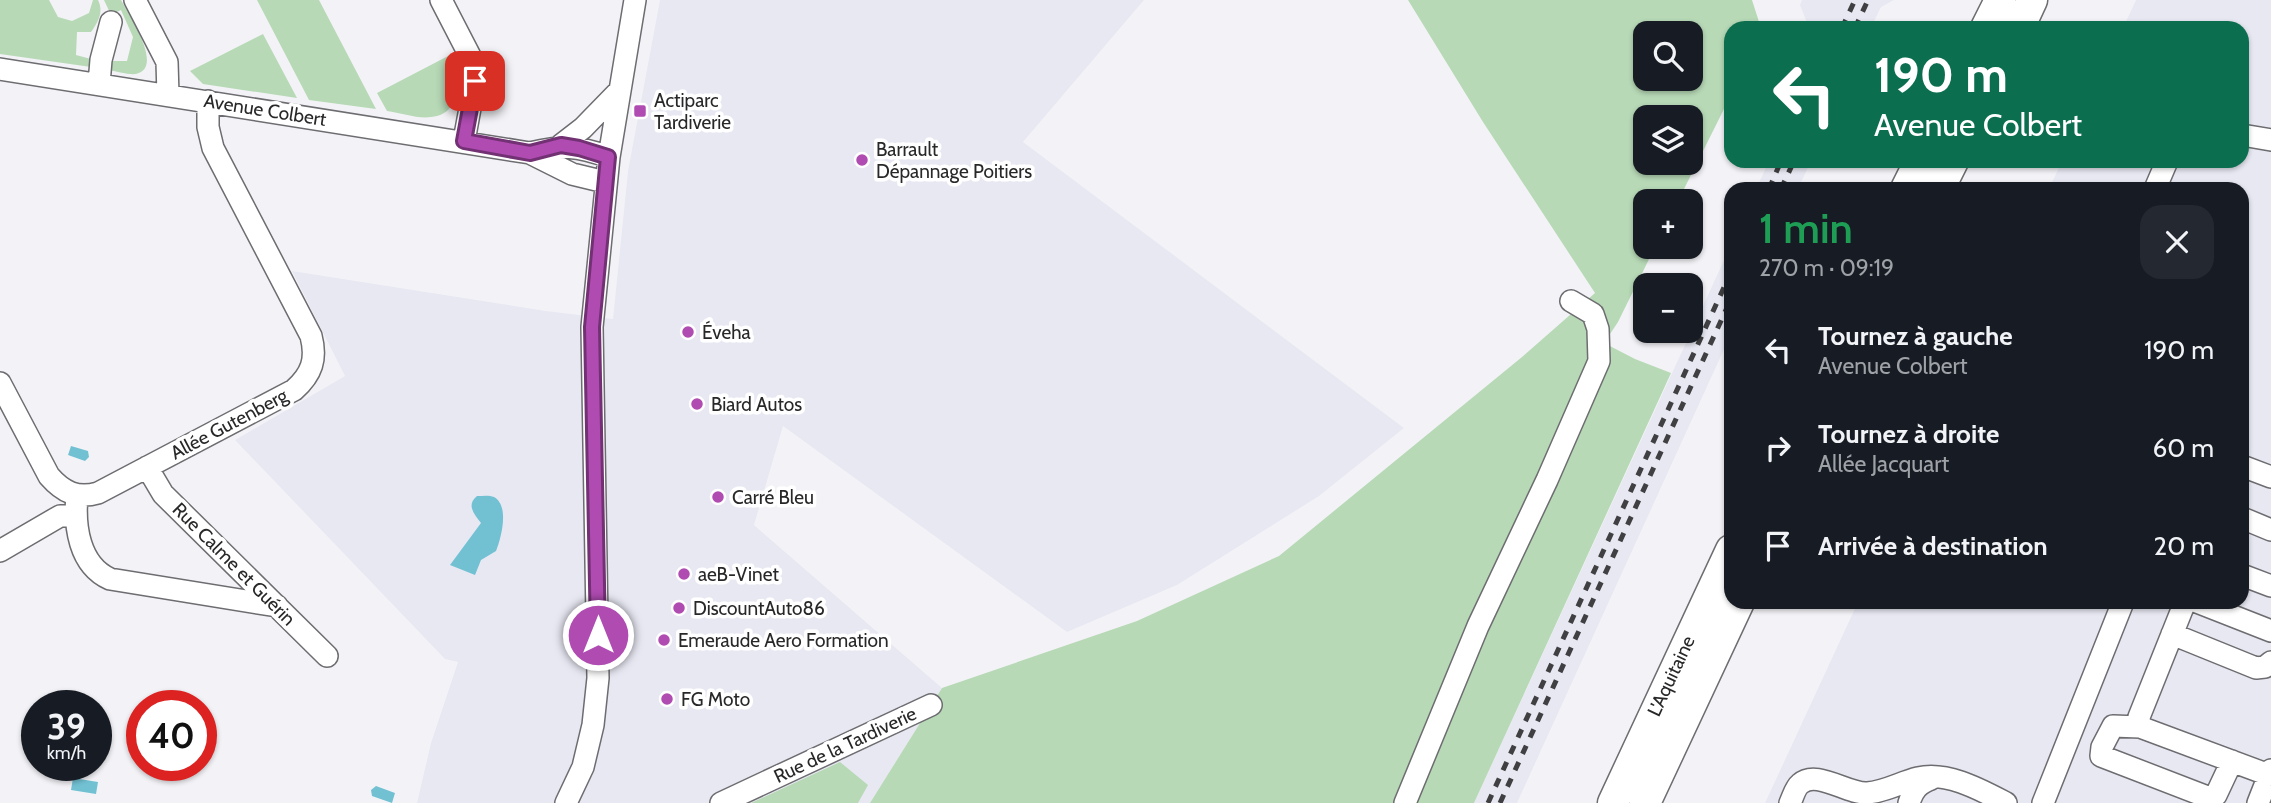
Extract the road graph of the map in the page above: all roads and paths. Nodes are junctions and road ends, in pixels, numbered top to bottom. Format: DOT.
graph roads {
  1 [pos="135,0"];
  2 [pos="441,0"];
  3 [pos="635,0"];
  4 [pos="2000,0"];
  5 [pos="2032,0"];
  6 [pos="1990,21"];
  7 [pos="2022,21"];
  8 [pos="111,22"];
  9 [pos="0,69"];
  10 [pos="99,84"];
  11 [pos="620,90"];
  12 [pos="168,95"];
  13 [pos="208,101"];
  14 [pos="2249,136"];
  15 [pos="2271,140"];
  16 [pos="464,141"];
  17 [pos="561,145"];
  18 [pos="530,153"];
  19 [pos="608,157"];
  20 [pos="605,182"];
  21 [pos="1571,301"];
  22 [pos="0,383"];
  23 [pos="147,467"];
  24 [pos="2249,469"];
  25 [pos="2271,477"];
  26 [pos="76,506"];
  27 [pos="2249,520"];
  28 [pos="2269,524"];
  29 [pos="0,551"];
  30 [pos="1724,565"];
  31 [pos="2249,578"];
  32 [pos="2271,586"];
  33 [pos="277,606"];
  34 [pos="1737,609"];
  35 [pos="2120,609"];
  36 [pos="2182,609"];
  37 [pos="2215,609"];
  38 [pos="2271,631"];
  39 [pos="2172,634"];
  40 [pos="327,656"];
  41 [pos="2271,662"];
  42 [pos="931,705"];
  43 [pos="2140,727"];
  44 [pos="2232,761"];
  45 [pos="2270,773"];
  46 [pos="1936,777"];
  47 [pos="1886,797"];
  48 [pos="566,803"];
  49 [pos="721,803"];
  50 [pos="1405,803"];
  51 [pos="1613,803"];
  52 [pos="1645,803"];
  53 [pos="1790,803"];
  54 [pos="1909,803"];
  55 [pos="2006,803"];
  56 [pos="2043,803"];
  57 [pos="2258,803"];
  1 -- 12 [label="street"];
  2 -- 16 [label="street"];
  3 -- 11 [label="street"];
  4 -- 6 [label="highway"];
  5 -- 7 [label="highway"];
  8 -- 10 [label="street"];
  9 -- 10 [label="street, Avenue Colbert"];
  10 -- 12 [label="street, Avenue Colbert"];
  11 -- 17 [label="street, Avenue Colbert"];
  11 -- 19 [label="street"];
  12 -- 13 [label="street, Avenue Colbert"];
  13 -- 16 [label="street, Avenue Colbert"];
  13 -- 23 [label="street, Allée Gutenberg"];
  14 -- 15 [label="street"];
  16 -- 18 [label="street, Avenue Colbert"];
  17 -- 18 [label="street, Avenue Colbert"];
  17 -- 19 [label="street, Avenue Colbert"];
  18 -- 20 [label="street, Avenue Colbert"];
  19 -- 20 [label="street"];
  20 -- 48 [label="street"];
  21 -- 50 [label="street"];
  22 -- 26 [label="street"];
  23 -- 26 [label="street, Allée Gutenberg"];
  23 -- 33 [label="street, Rue Calme et Guérin"];
  24 -- 25 [label="street"];
  26 -- 29 [label="street, Allée Gutenberg"];
  26 -- 33 [label="street"];
  27 -- 28 [label="street"];
  30 -- 51 [label="highway, L'Aquitaine"];
  31 -- 32 [label="street"];
  33 -- 40 [label="street, Rue Calme et Guérin"];
  34 -- 52 [label="highway, L'Aquitaine"];
  35 -- 56 [label="street"];
  36 -- 39 [label="street"];
  37 -- 38 [label="street"];
  39 -- 41 [label="street"];
  39 -- 43 [label="street"];
  42 -- 49 [label="street, Rue de la Tardiverie"];
  43 -- 44 [label="street"];
  43 -- 44 [label="street"];
  44 -- 45 [label="street"];
  45 -- 57 [label="street"];
  46 -- 47 [label="street"];
  46 -- 54 [label="street"];
  46 -- 55 [label="street"];
  47 -- 53 [label="street"];
}
